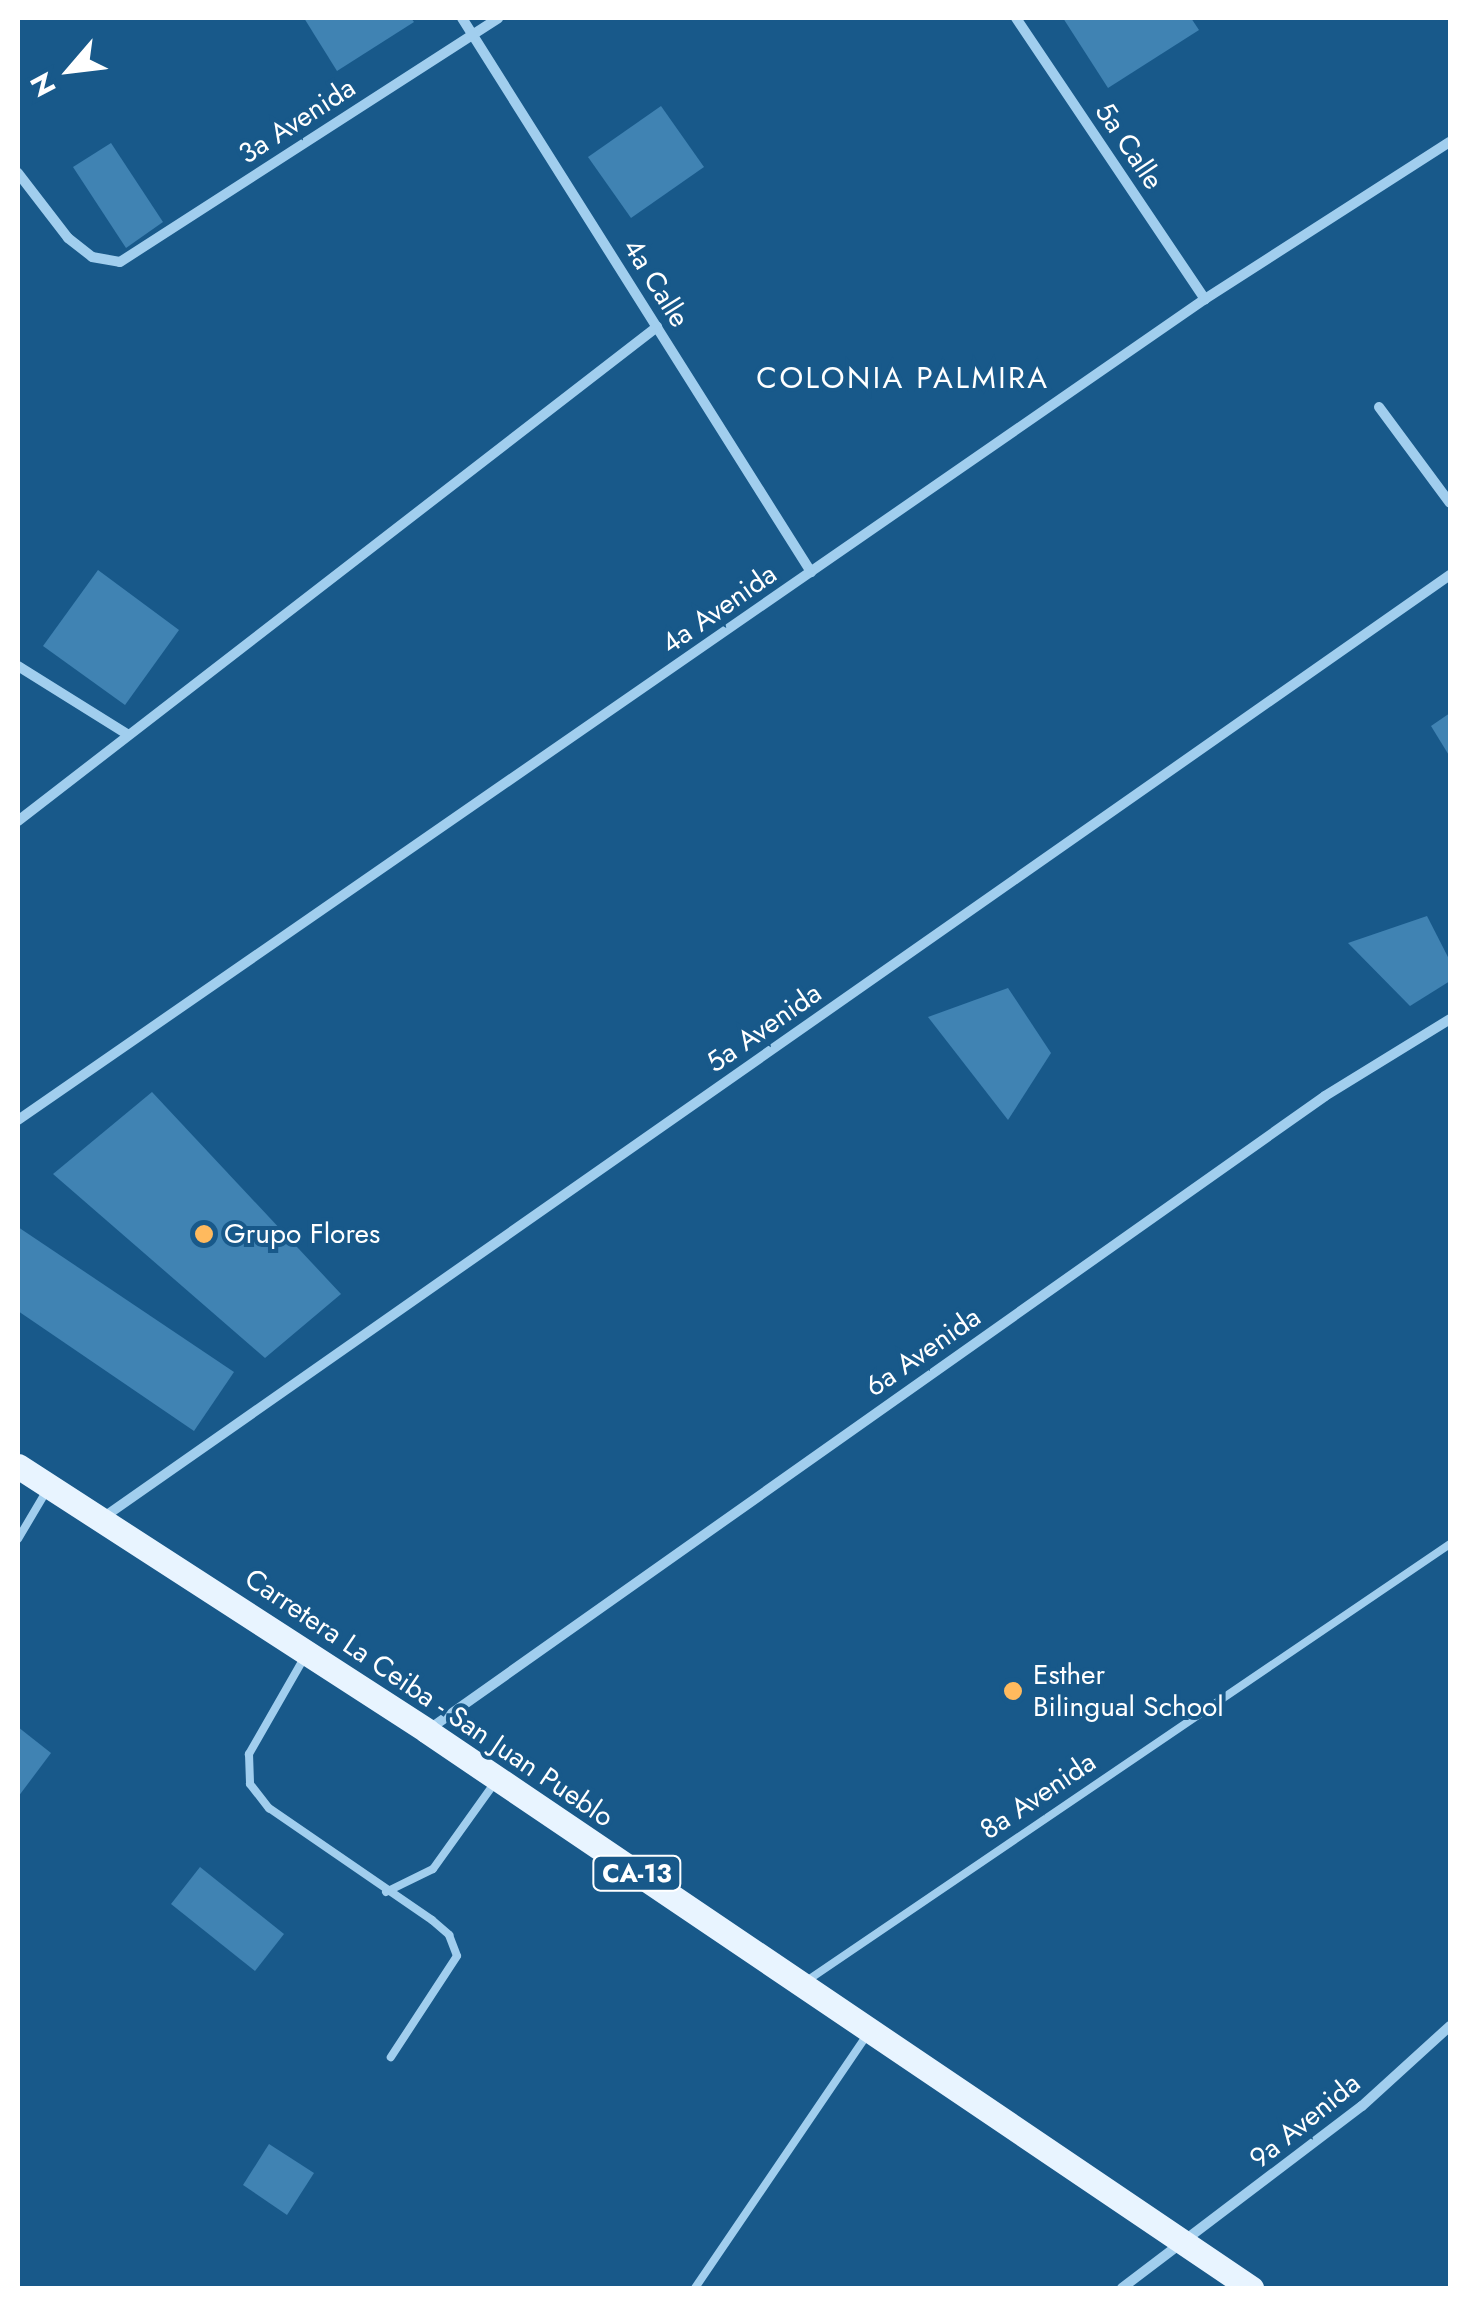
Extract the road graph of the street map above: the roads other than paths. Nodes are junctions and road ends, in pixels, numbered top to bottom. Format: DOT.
graph roads {
  1 [pos="462,18"];
  2 [pos="498,18"];
  3 [pos="1016,18"];
  4 [pos="472,34"];
  5 [pos="1450,142"];
  6 [pos="18,173"];
  7 [pos="1206,299"];
  8 [pos="657,327"];
  9 [pos="1379,406"];
  10 [pos="1450,504"];
  11 [pos="811,572"];
  12 [pos="1450,575"];
  13 [pos="18,666"];
  14 [pos="126,734"];
  15 [pos="18,821"];
  16 [pos="1450,1018"];
  17 [pos="18,1120"];
  18 [pos="18,1466"];
  19 [pos="50,1486"];
  20 [pos="103,1518"];
  21 [pos="18,1539"];
  22 [pos="1450,1544"];
  23 [pos="308,1652"];
  24 [pos="427,1730"];
  25 [pos="498,1779"];
  26 [pos="386,1892"];
  27 [pos="800,1985"];
  28 [pos="1450,2026"];
  29 [pos="869,2032"];
  30 [pos="392,2057"];
  31 [pos="1183,2246"];
  32 [pos="695,2288"];
  33 [pos="1122,2288"];
  34 [pos="1250,2288"];
  1 -- 4 [label="street, 4a Calle"];
  2 -- 4 [label="street, 3a Avenida"];
  3 -- 7 [label="street, 5a Calle"];
  4 -- 6 [label="street, 3a Avenida"];
  4 -- 8 [label="street, 4a Calle"];
  5 -- 7 [label="street, 4a Avenida"];
  7 -- 11 [label="street, 4a Avenida"];
  8 -- 11 [label="street, 4a Calle"];
  8 -- 14 [label="street"];
  9 -- 10 [label="street"];
  11 -- 17 [label="street, 4a Avenida"];
  12 -- 20 [label="street, 5a Avenida"];
  13 -- 14 [label="street"];
  14 -- 15 [label="street"];
  16 -- 24 [label="street, 6a Avenida"];
  18 -- 19 [label="main road, Carretera La Ceiba - San Juan Pueblo / CA-13"];
  19 -- 20 [label="main road, Carretera La Ceiba - San Juan Pueblo / CA-13"];
  19 -- 21 [label="lane"];
  20 -- 23 [label="main road, Carretera La Ceiba - San Juan Pueblo / CA-13"];
  22 -- 27 [label="lane, 8a Avenida"];
  23 -- 24 [label="main road, Carretera La Ceiba - San Juan Pueblo / CA-13"];
  23 -- 26 [label="lane"];
  24 -- 25 [label="main road, Carretera La Ceiba - San Juan Pueblo / CA-13"];
  25 -- 26 [label="lane"];
  25 -- 27 [label="main road, Carretera La Ceiba - San Juan Pueblo / CA-13"];
  26 -- 30 [label="lane"];
  27 -- 29 [label="main road, Carretera La Ceiba - San Juan Pueblo / CA-13"];
  28 -- 31 [label="street, 9a Avenida"];
  29 -- 31 [label="main road, Carretera La Ceiba - San Juan Pueblo / CA-13"];
  29 -- 32 [label="lane"];
  31 -- 33 [label="street, 9a Avenida"];
  31 -- 34 [label="main road, Carretera La Ceiba - San Juan Pueblo / CA-13"];
}
